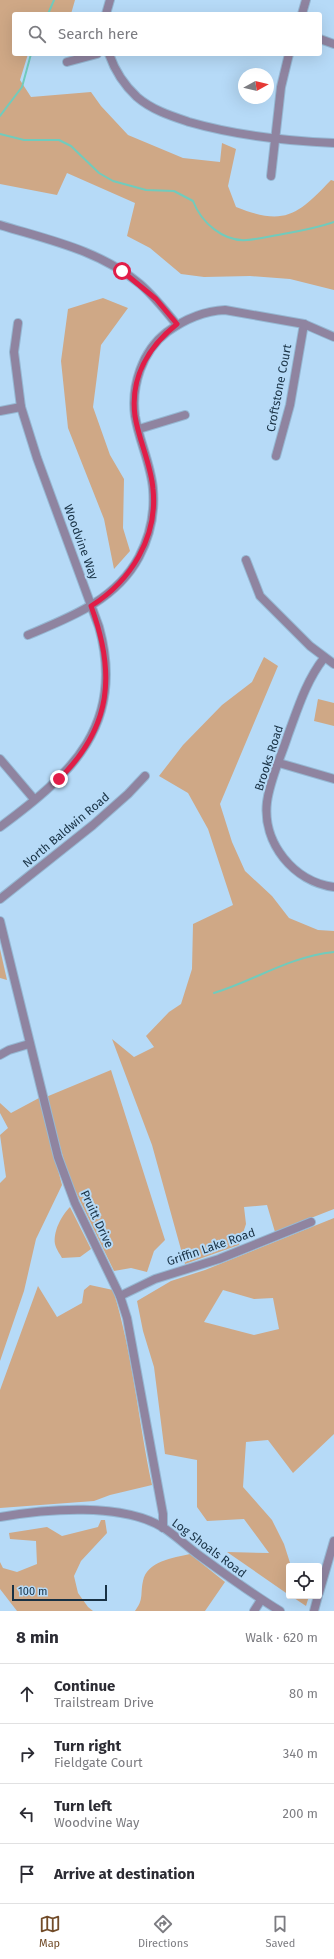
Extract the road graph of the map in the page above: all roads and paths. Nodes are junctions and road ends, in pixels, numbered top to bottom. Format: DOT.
graph roads {
  1 [pos="110,0"];
  2 [pos="306,0"];
  3 [pos="107,12"];
  4 [pos="303,12"];
  5 [pos="322,41"];
  6 [pos="334,44"];
  7 [pos="90,56"];
  8 [pos="111,56"];
  9 [pos="289,56"];
  10 [pos="67,62"];
  11 [pos="275,140"];
  12 [pos="334,143"];
  13 [pos="271,176"];
  14 [pos="0,225"];
  15 [pos="18,323"];
  16 [pos="177,324"];
  17 [pos="304,324"];
  18 [pos="334,337"];
  19 [pos="21,407"];
  20 [pos="0,411"];
  21 [pos="185,415"];
  22 [pos="138,429"];
  23 [pos="276,456"];
  24 [pos="246,560"];
  25 [pos="91,606"];
  26 [pos="28,635"];
  27 [pos="324,658"];
  28 [pos="334,664"];
  29 [pos="0,759"];
  30 [pos="279,763"];
  31 [pos="145,776"];
  32 [pos="334,779"];
  33 [pos="34,799"];
  34 [pos="0,827"];
  35 [pos="334,887"];
  36 [pos="0,898"];
  37 [pos="0,921"];
  38 [pos="29,1044"];
  39 [pos="0,1055"];
  40 [pos="311,1222"];
  41 [pos="120,1296"];
  42 [pos="0,1517"];
  43 [pos="163,1528"];
  44 [pos="334,1541"];
  45 [pos="322,1583"];
  46 [pos="317,1599"];
  47 [pos="261,1600"];
  48 [pos="254,1611"];
  49 [pos="280,1611"];
  50 [pos="314,1611"];
  1 -- 3 [label="street"];
  2 -- 4 [label="street"];
  5 -- 6 [label="street"];
  7 -- 10 [label="street"];
  8 -- 11 [label="street"];
  9 -- 11 [label="street"];
  11 -- 12 [label="street"];
  11 -- 13 [label="street"];
  14 -- 16 [label="street"];
  15 -- 19 [label="street, Woodvine Way"];
  16 -- 17 [label="street"];
  16 -- 22 [label="street"];
  17 -- 18 [label="street"];
  17 -- 23 [label="street, Croftstone Court"];
  19 -- 20 [label="street"];
  19 -- 25 [label="street, Woodvine Way"];
  21 -- 22 [label="street"];
  22 -- 25 [label="street"];
  24 -- 27 [label="street"];
  25 -- 26 [label="street"];
  25 -- 33 [label="street, Woodvine Way"];
  27 -- 28 [label="street"];
  27 -- 30 [label="street, Brooks Road"];
  29 -- 33 [label="street"];
  30 -- 32 [label="street"];
  30 -- 35 [label="street, Brooks Road"];
  31 -- 36 [label="street, North Baldwin Road"];
  33 -- 34 [label="street, Woodvine Way"];
  37 -- 38 [label="street, Pruitt Drive"];
  38 -- 39 [label="street"];
  38 -- 41 [label="street, Pruitt Drive"];
  40 -- 41 [label="street, Griffin Lake Road"];
  41 -- 43 [label="street, Pruitt Drive"];
  42 -- 43 [label="street, Log Shoals Road"];
  43 -- 47 [label="street, Log Shoals Road"];
  44 -- 45 [label="street"];
  46 -- 50 [label="street"];
  47 -- 48 [label="street"];
  47 -- 49 [label="street, Log Shoals Road"];
}
